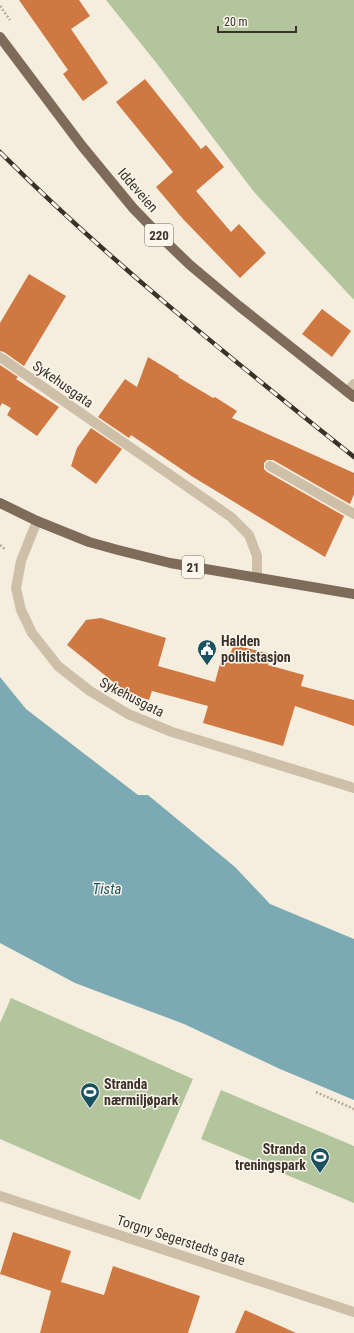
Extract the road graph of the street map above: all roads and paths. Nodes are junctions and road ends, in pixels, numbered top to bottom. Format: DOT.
graph roads {
  1 [pos="0,6"];
  2 [pos="13,25"];
  3 [pos="0,37"];
  4 [pos="0,357"];
  5 [pos="354,384"];
  6 [pos="350,395"];
  7 [pos="270,466"];
  8 [pos="0,503"];
  9 [pos="354,514"];
  10 [pos="37,521"];
  11 [pos="257,577"];
  12 [pos="354,594"];
  13 [pos="354,788"];
  14 [pos="316,1092"];
  15 [pos="354,1109"];
  16 [pos="0,1196"];
  17 [pos="354,1312"];
  1 -- 2 [label="path"];
  3 -- 6 [label="main road, Iddeveien / 220"];
  4 -- 11 [label="street, Sykehusgata"];
  5 -- 6 [label="street"];
  7 -- 9 [label="street"];
  8 -- 10 [label="main road, 21"];
  10 -- 11 [label="main road, 21"];
  10 -- 13 [label="street, Sykehusgata"];
  11 -- 12 [label="main road, 21"];
  14 -- 15 [label="path"];
  16 -- 17 [label="street, Torgny Segerstedts gate"];
}
